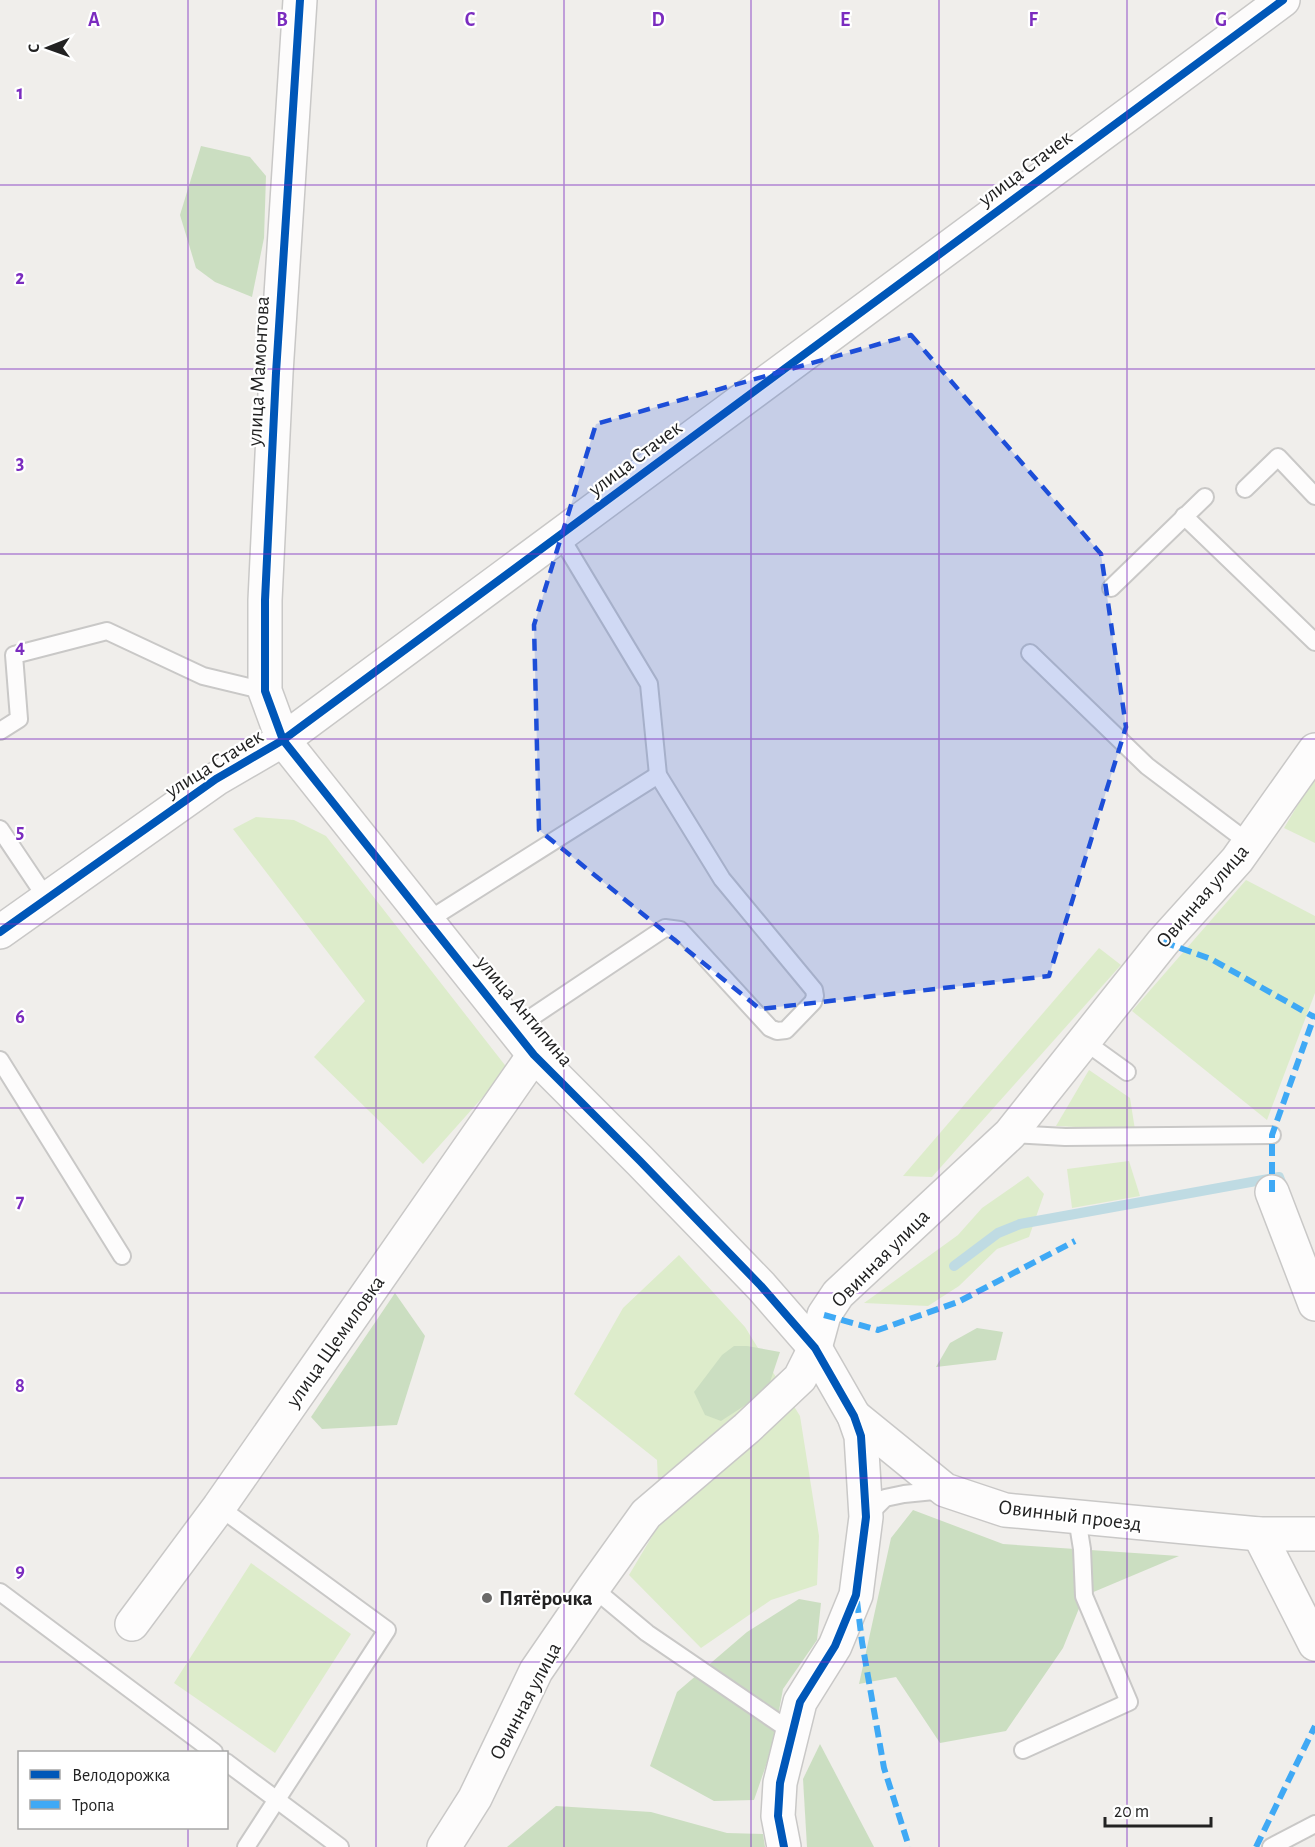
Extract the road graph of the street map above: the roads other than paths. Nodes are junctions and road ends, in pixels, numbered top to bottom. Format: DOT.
graph roads {
  1 [pos="300,0"];
  2 [pos="1283,0"];
  3 [pos="1245,489"];
  4 [pos="1205,496"];
  5 [pos="1315,496"];
  6 [pos="1184,516"];
  7 [pos="560,536"];
  8 [pos="1111,588"];
  9 [pos="1315,642"];
  10 [pos="1030,653"];
  11 [pos="265,691"];
  12 [pos="0,731"];
  13 [pos="283,741"];
  14 [pos="1315,750"];
  15 [pos="658,775"];
  16 [pos="0,829"];
  17 [pos="1249,843"];
  18 [pos="47,899"];
  19 [pos="427,921"];
  20 [pos="0,932"];
  21 [pos="514,1029"];
  22 [pos="1084,1041"];
  23 [pos="534,1055"];
  24 [pos="0,1060"];
  25 [pos="1127,1072"];
  26 [pos="1010,1134"];
  27 [pos="1272,1135"];
  28 [pos="1272,1192"];
  29 [pos="122,1256"];
  30 [pos="1315,1304"];
  31 [pos="815,1348"];
  32 [pos="854,1416"];
  33 [pos="945,1490"];
  34 [pos="219,1508"];
  35 [pos="866,1517"];
  36 [pos="1077,1518"];
  37 [pos="1259,1534"];
  38 [pos="1315,1534"];
  39 [pos="593,1588"];
  40 [pos="0,1592"];
  41 [pos="132,1624"];
  42 [pos="1315,1644"];
  43 [pos="792,1732"];
  44 [pos="1023,1750"];
  45 [pos="213,1751"];
  46 [pos="228,1763"];
  47 [pos="278,1800"];
  48 [pos="1315,1824"];
  49 [pos="246,1847"];
  50 [pos="340,1847"];
  51 [pos="444,1847"];
  52 [pos="783,1847"];
  53 [pos="1271,1847"];
  1 -- 11 [label="street, улица Мамонтова"];
  2 -- 7 [label="street, улица Стачек"];
  3 -- 5 [label="lane"];
  4 -- 6 [label="lane"];
  6 -- 8 [label="lane"];
  6 -- 9 [label="lane"];
  7 -- 13 [label="street, улица Стачек"];
  7 -- 15 [label="lane"];
  10 -- 17 [label="lane"];
  11 -- 12 [label="lane"];
  11 -- 13 [label="street, улица Мамонтова"];
  13 -- 18 [label="street, улица Стачек"];
  13 -- 19 [label="street, улица Антипина"];
  14 -- 17 [label="street, Овинная улица"];
  15 -- 19 [label="lane"];
  15 -- 21 [label="lane"];
  16 -- 18 [label="lane"];
  17 -- 22 [label="street, Овинная улица"];
  18 -- 20 [label="street, улица Стачек"];
  19 -- 21 [label="street, улица Антипина"];
  21 -- 23 [label="street, улица Антипина"];
  22 -- 25 [label="lane"];
  22 -- 26 [label="street, Овинная улица"];
  23 -- 31 [label="street, улица Антипина"];
  23 -- 34 [label="street, улица Щемиловка"];
  24 -- 29 [label="lane"];
  26 -- 27 [label="lane"];
  26 -- 31 [label="street, Овинная улица"];
  28 -- 30 [label="street"];
  31 -- 32 [label="street, улица Антипина"];
  31 -- 39 [label="street, Овинная улица"];
  32 -- 33 [label="street, Овинный проезд"];
  32 -- 35 [label="street"];
  33 -- 35 [label="lane"];
  33 -- 36 [label="street, Овинный проезд"];
  34 -- 41 [label="street, улица Щемиловка"];
  34 -- 47 [label="lane"];
  35 -- 43 [label="street"];
  36 -- 37 [label="street, Овинный проезд"];
  36 -- 44 [label="lane"];
  37 -- 38 [label="street, Овинный проезд"];
  37 -- 42 [label="street"];
  39 -- 43 [label="lane"];
  39 -- 51 [label="street, Овинная улица"];
  40 -- 45 [label="lane"];
  43 -- 52 [label="street"];
  46 -- 47 [label="lane"];
  47 -- 49 [label="lane"];
  47 -- 50 [label="lane"];
  48 -- 53 [label="lane"];
}
